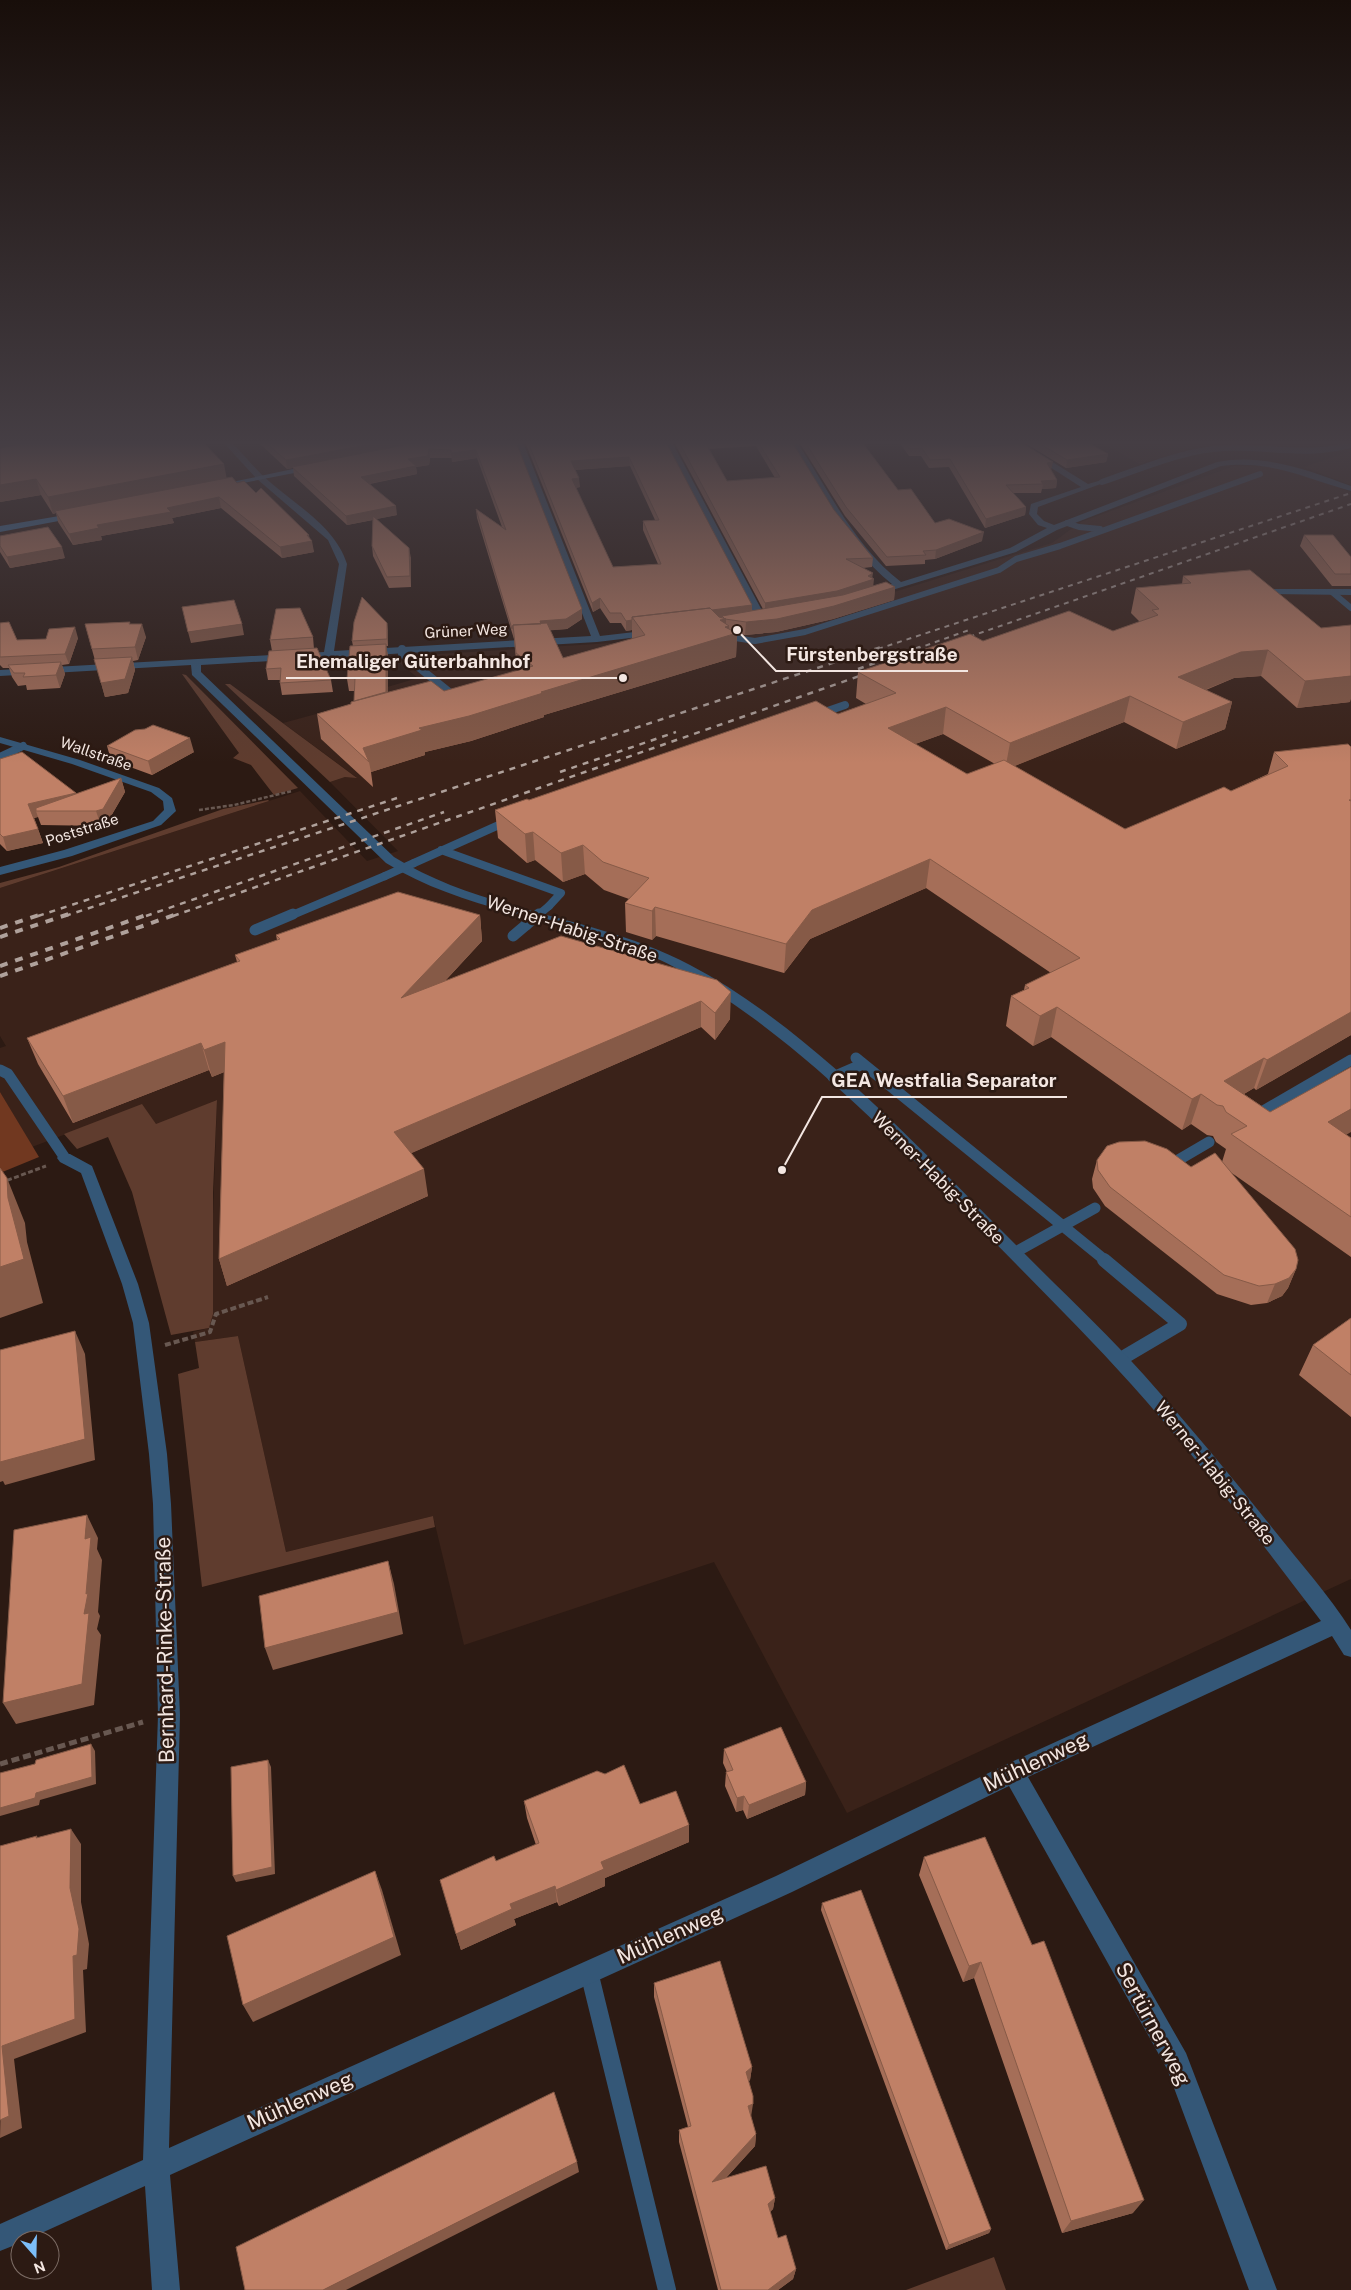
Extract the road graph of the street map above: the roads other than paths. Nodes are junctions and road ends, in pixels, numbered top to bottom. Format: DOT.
graph roads {
  1 [pos="338,549"];
  2 [pos="561,549"];
  3 [pos="724,549"];
  4 [pos="864,549"];
  5 [pos="1015,549"];
  6 [pos="1050,549"];
  7 [pos="898,584"];
  8 [pos="1263,592"];
  9 [pos="1332,592"];
  10 [pos="1351,592"];
  11 [pos="864,595"];
  12 [pos="1351,608"];
  13 [pos="761,618"];
  14 [pos="661,632"];
  15 [pos="718,632"];
  16 [pos="597,639"];
  17 [pos="402,649"];
  18 [pos="329,653"];
  19 [pos="196,661"];
  20 [pos="0,672"];
  21 [pos="450,693"];
  22 [pos="442,696"];
  23 [pos="463,703"];
  24 [pos="845,705"];
  25 [pos="808,717"];
  26 [pos="0,740"];
  27 [pos="23,746"];
  28 [pos="0,757"];
  29 [pos="170,812"];
  30 [pos="519,817"];
  31 [pos="441,850"];
  32 [pos="0,871"];
  33 [pos="254,930"];
  34 [pos="513,936"];
  35 [pos="1351,1060"];
  36 [pos="0,1070"];
  37 [pos="833,1077"];
  38 [pos="1242,1123"];
  39 [pos="1209,1142"];
  40 [pos="65,1158"];
  41 [pos="1168,1166"];
  42 [pos="1095,1208"];
  43 [pos="1064,1226"];
  44 [pos="1014,1253"];
  45 [pos="1119,1360"];
  46 [pos="1336,1624"];
  47 [pos="1351,1648"];
  48 [pos="1013,1772"];
  49 [pos="589,1972"];
  50 [pos="156,2166"];
  51 [pos="0,2238"];
  52 [pos="166,2290"];
  53 [pos="667,2290"];
  54 [pos="1263,2290"];
  1 -- 18 [label="street"];
  2 -- 16 [label="street"];
  3 -- 13 [label="street"];
  4 -- 7 [label="street"];
  5 -- 7 [label="street"];
  6 -- 15 [label="lane"];
  7 -- 11 [label="street"];
  8 -- 9 [label="street"];
  9 -- 10 [label="street"];
  9 -- 12 [label="lane"];
  14 -- 16 [label="street, Grüner Weg"];
  16 -- 17 [label="street, Grüner Weg"];
  17 -- 18 [label="street, Grüner Weg"];
  17 -- 21 [label="lane"];
  18 -- 19 [label="street, Grüner Weg"];
  19 -- 20 [label="street, Grüner Weg"];
  19 -- 37 [label="street, Werner-Habig-Straße"];
  21 -- 22 [label="lane"];
  21 -- 23 [label="lane"];
  24 -- 25 [label="lane"];
  26 -- 27 [label="street, Wallstraße"];
  27 -- 28 [label="lane"];
  27 -- 29 [label="street, Wallstraße"];
  29 -- 32 [label="street, Poststraße"];
  30 -- 31 [label="lane"];
  31 -- 33 [label="lane, bridge"];
  31 -- 34 [label="lane, bridge"];
  35 -- 38 [label="lane"];
  36 -- 40 [label="lane"];
  37 -- 43 [label="lane"];
  37 -- 44 [label="street, Werner-Habig-Straße"];
  39 -- 41 [label="lane"];
  40 -- 50 [label="street, Bernhard-Rinke-Straße"];
  42 -- 43 [label="lane"];
  43 -- 44 [label="lane"];
  43 -- 45 [label="lane"];
  44 -- 45 [label="street, Werner-Habig-Straße"];
  45 -- 46 [label="street, Werner-Habig-Straße"];
  46 -- 47 [label="street, Werner-Habig-Straße"];
  46 -- 48 [label="street, Mühlenweg"];
  48 -- 49 [label="street, Mühlenweg"];
  48 -- 54 [label="street, Sertürnerweg"];
  49 -- 50 [label="street, Mühlenweg"];
  49 -- 53 [label="lane"];
  50 -- 51 [label="street, Mühlenweg"];
  50 -- 52 [label="street, Bernhard-Rinke-Straße"];
}
